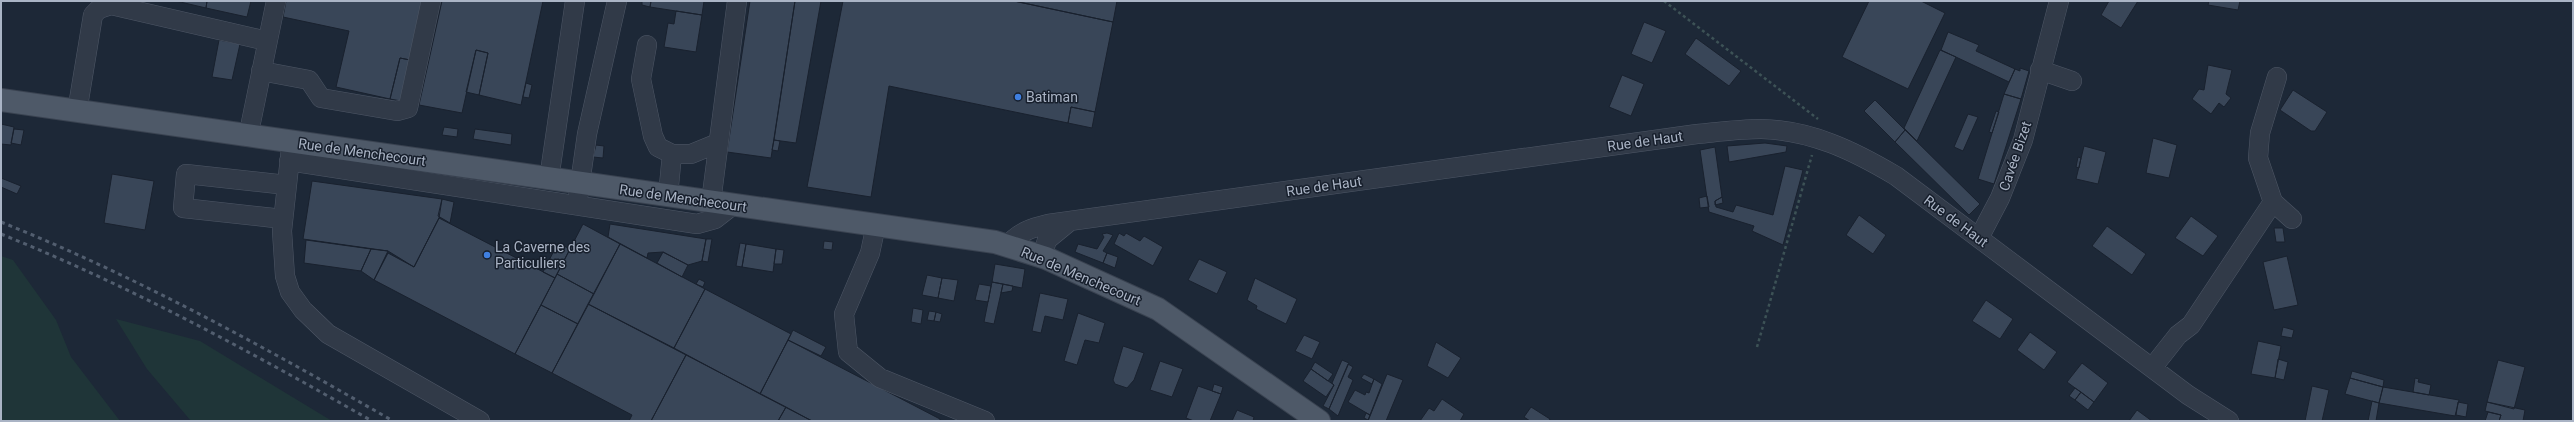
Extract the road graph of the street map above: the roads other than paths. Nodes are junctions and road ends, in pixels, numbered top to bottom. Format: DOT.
graph roads {
  1 [pos="276,1"];
  2 [pos="431,1"];
  3 [pos="575,1"];
  4 [pos="617,1"];
  5 [pos="737,1"];
  6 [pos="2059,1"];
  7 [pos="267,41"];
  8 [pos="647,46"];
  9 [pos="2040,70"];
  10 [pos="261,71"];
  11 [pos="2277,77"];
  12 [pos="2072,81"];
  13 [pos="1,100"];
  14 [pos="77,112"];
  15 [pos="248,137"];
  16 [pos="718,143"];
  17 [pos="290,152"];
  18 [pos="672,154"];
  19 [pos="549,179"];
  20 [pos="581,183"];
  21 [pos="287,186"];
  22 [pos="668,196"];
  23 [pos="711,202"];
  24 [pos="2273,202"];
  25 [pos="733,205"];
  26 [pos="576,206"];
  27 [pos="283,219"];
  28 [pos="2292,219"];
  29 [pos="1070,222"];
  30 [pos="876,225"];
  31 [pos="1979,238"];
  32 [pos="1007,246"];
  33 [pos="1042,256"];
  34 [pos="2152,368"];
  35 [pos="480,421"];
  36 [pos="986,421"];
  37 [pos="1319,421"];
  38 [pos="2229,421"];
  1 -- 7 [label="street"];
  2 -- 10 [label="street"];
  3 -- 19 [label="street"];
  4 -- 20 [label="street"];
  5 -- 16 [label="street"];
  6 -- 9 [label="street, Cavée Bizet"];
  7 -- 10 [label="street"];
  7 -- 14 [label="street"];
  8 -- 18 [label="street"];
  9 -- 12 [label="street"];
  9 -- 31 [label="street, Cavée Bizet"];
  10 -- 15 [label="street"];
  11 -- 24 [label="street"];
  13 -- 14 [label="main road, Rue de Menchecourt"];
  14 -- 15 [label="main road, Rue de Menchecourt"];
  15 -- 17 [label="main road, Rue de Menchecourt"];
  16 -- 18 [label="street"];
  16 -- 23 [label="street"];
  17 -- 19 [label="main road, Rue de Menchecourt"];
  17 -- 21 [label="street"];
  17 -- 26 [label="street"];
  18 -- 22 [label="street"];
  19 -- 20 [label="main road, Rue de Menchecourt"];
  20 -- 22 [label="main road, Rue de Menchecourt"];
  20 -- 26 [label="street"];
  21 -- 27 [label="street"];
  21 -- 27 [label="street"];
  22 -- 23 [label="main road, Rue de Menchecourt"];
  23 -- 25 [label="main road, Rue de Menchecourt"];
  24 -- 28 [label="street"];
  24 -- 34 [label="street"];
  25 -- 26 [label="street"];
  25 -- 30 [label="main road, Rue de Menchecourt"];
  27 -- 35 [label="street"];
  29 -- 31 [label="street, Rue de Haut"];
  29 -- 32 [label="street, Rue de Haut"];
  29 -- 33 [label="street"];
  30 -- 32 [label="main road, Rue de Menchecourt"];
  30 -- 36 [label="street"];
  31 -- 34 [label="street, Rue de Haut"];
  32 -- 33 [label="main road, Rue de Menchecourt"];
  33 -- 37 [label="main road, Rue de Menchecourt"];
  34 -- 38 [label="street, Rue de Haut"];
}
